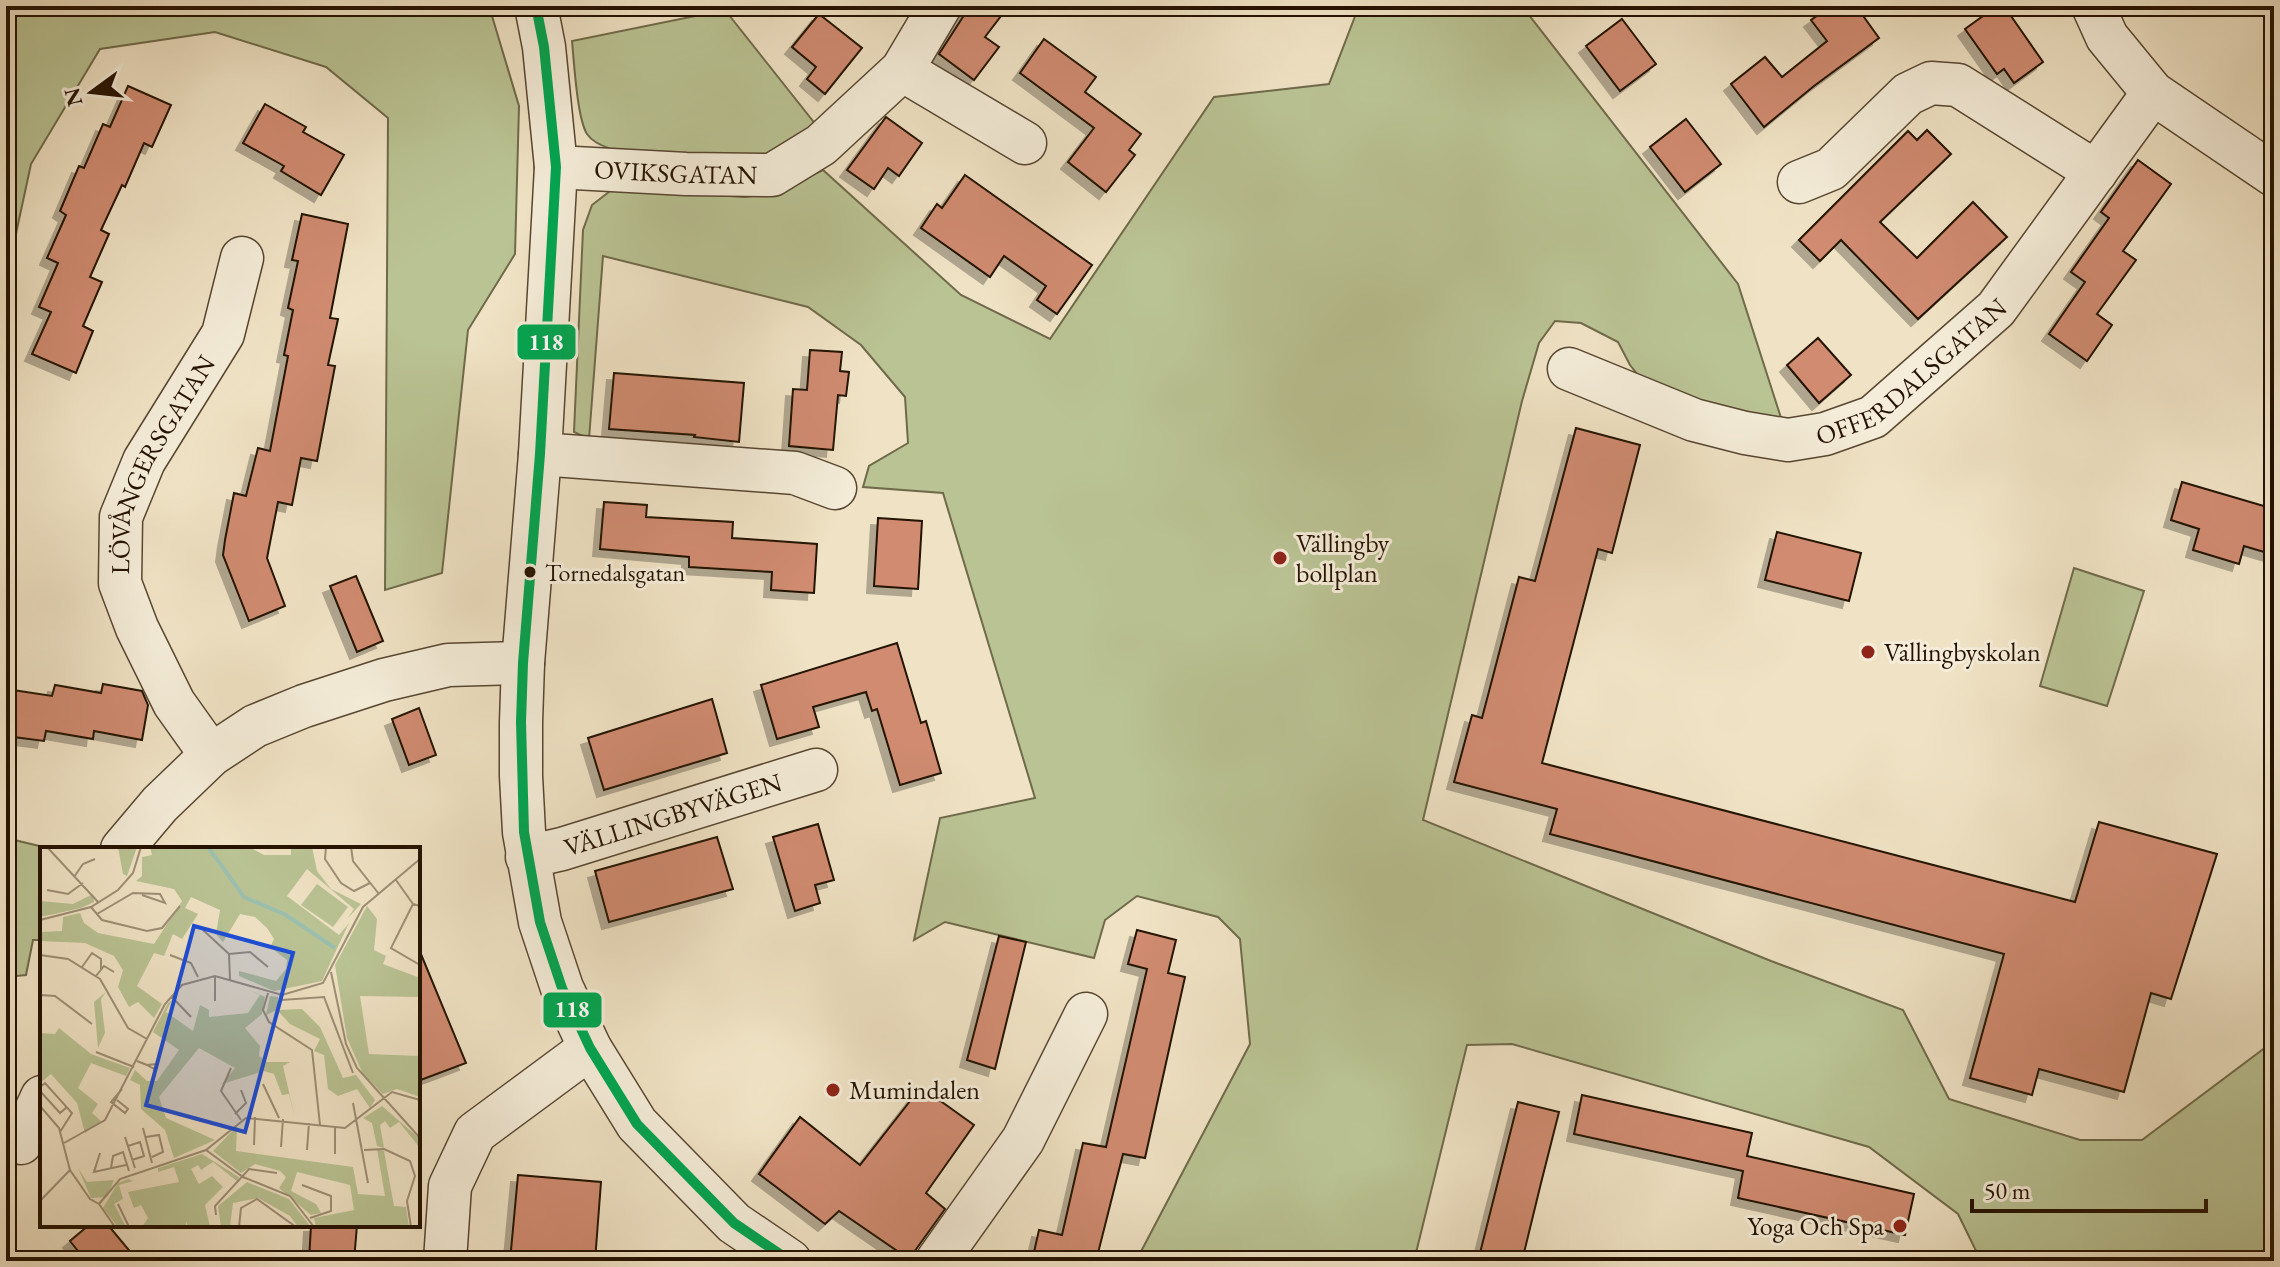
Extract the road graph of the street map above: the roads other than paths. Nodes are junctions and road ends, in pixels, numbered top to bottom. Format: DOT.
graph roads {
  1 [pos="536,6"];
  2 [pos="940,6"];
  3 [pos="2093,6"];
  4 [pos="902,70"];
  5 [pos="2153,93"];
  6 [pos="1025,143"];
  7 [pos="556,167"];
  8 [pos="2096,172"];
  9 [pos="2274,175"];
  10 [pos="1799,182"];
  11 [pos="242,258"];
  12 [pos="1569,369"];
  13 [pos="540,454"];
  14 [pos="835,488"];
  15 [pos="523,663"];
  16 [pos="211,755"];
  17 [pos="816,770"];
  18 [pos="124,847"];
  19 [pos="527,857"];
  20 [pos="1086,1014"];
  21 [pos="590,1048"];
  22 [pos="40,1101"];
  23 [pos="21,1143"];
  24 [pos="445,1261"];
  25 [pos="790,1261"];
  26 [pos="937,1261"];
  1 -- 7 [label="street, VÄLLINGBYVÄGEN"];
  2 -- 4 [label="street, OVIKSGATAN"];
  3 -- 5 [label="street"];
  4 -- 6 [label="street"];
  4 -- 7 [label="street, OVIKSGATAN"];
  5 -- 8 [label="street, OFFERDALSGATAN"];
  5 -- 9 [label="street"];
  7 -- 13 [label="street, VÄLLINGBYVÄGEN"];
  8 -- 10 [label="street"];
  8 -- 12 [label="street, OFFERDALSGATAN"];
  11 -- 16 [label="street, LÖVÅNGERSGATAN"];
  13 -- 14 [label="street"];
  13 -- 15 [label="street, VÄLLINGBYVÄGEN"];
  15 -- 16 [label="street"];
  15 -- 19 [label="street, VÄLLINGBYVÄGEN"];
  16 -- 18 [label="street"];
  17 -- 19 [label="street, VÄLLINGBYVÄGEN"];
  19 -- 21 [label="street, VÄLLINGBYVÄGEN"];
  20 -- 26 [label="street"];
  21 -- 24 [label="street"];
  21 -- 25 [label="street, VÄLLINGBYVÄGEN"];
  22 -- 23 [label="street"];
}
